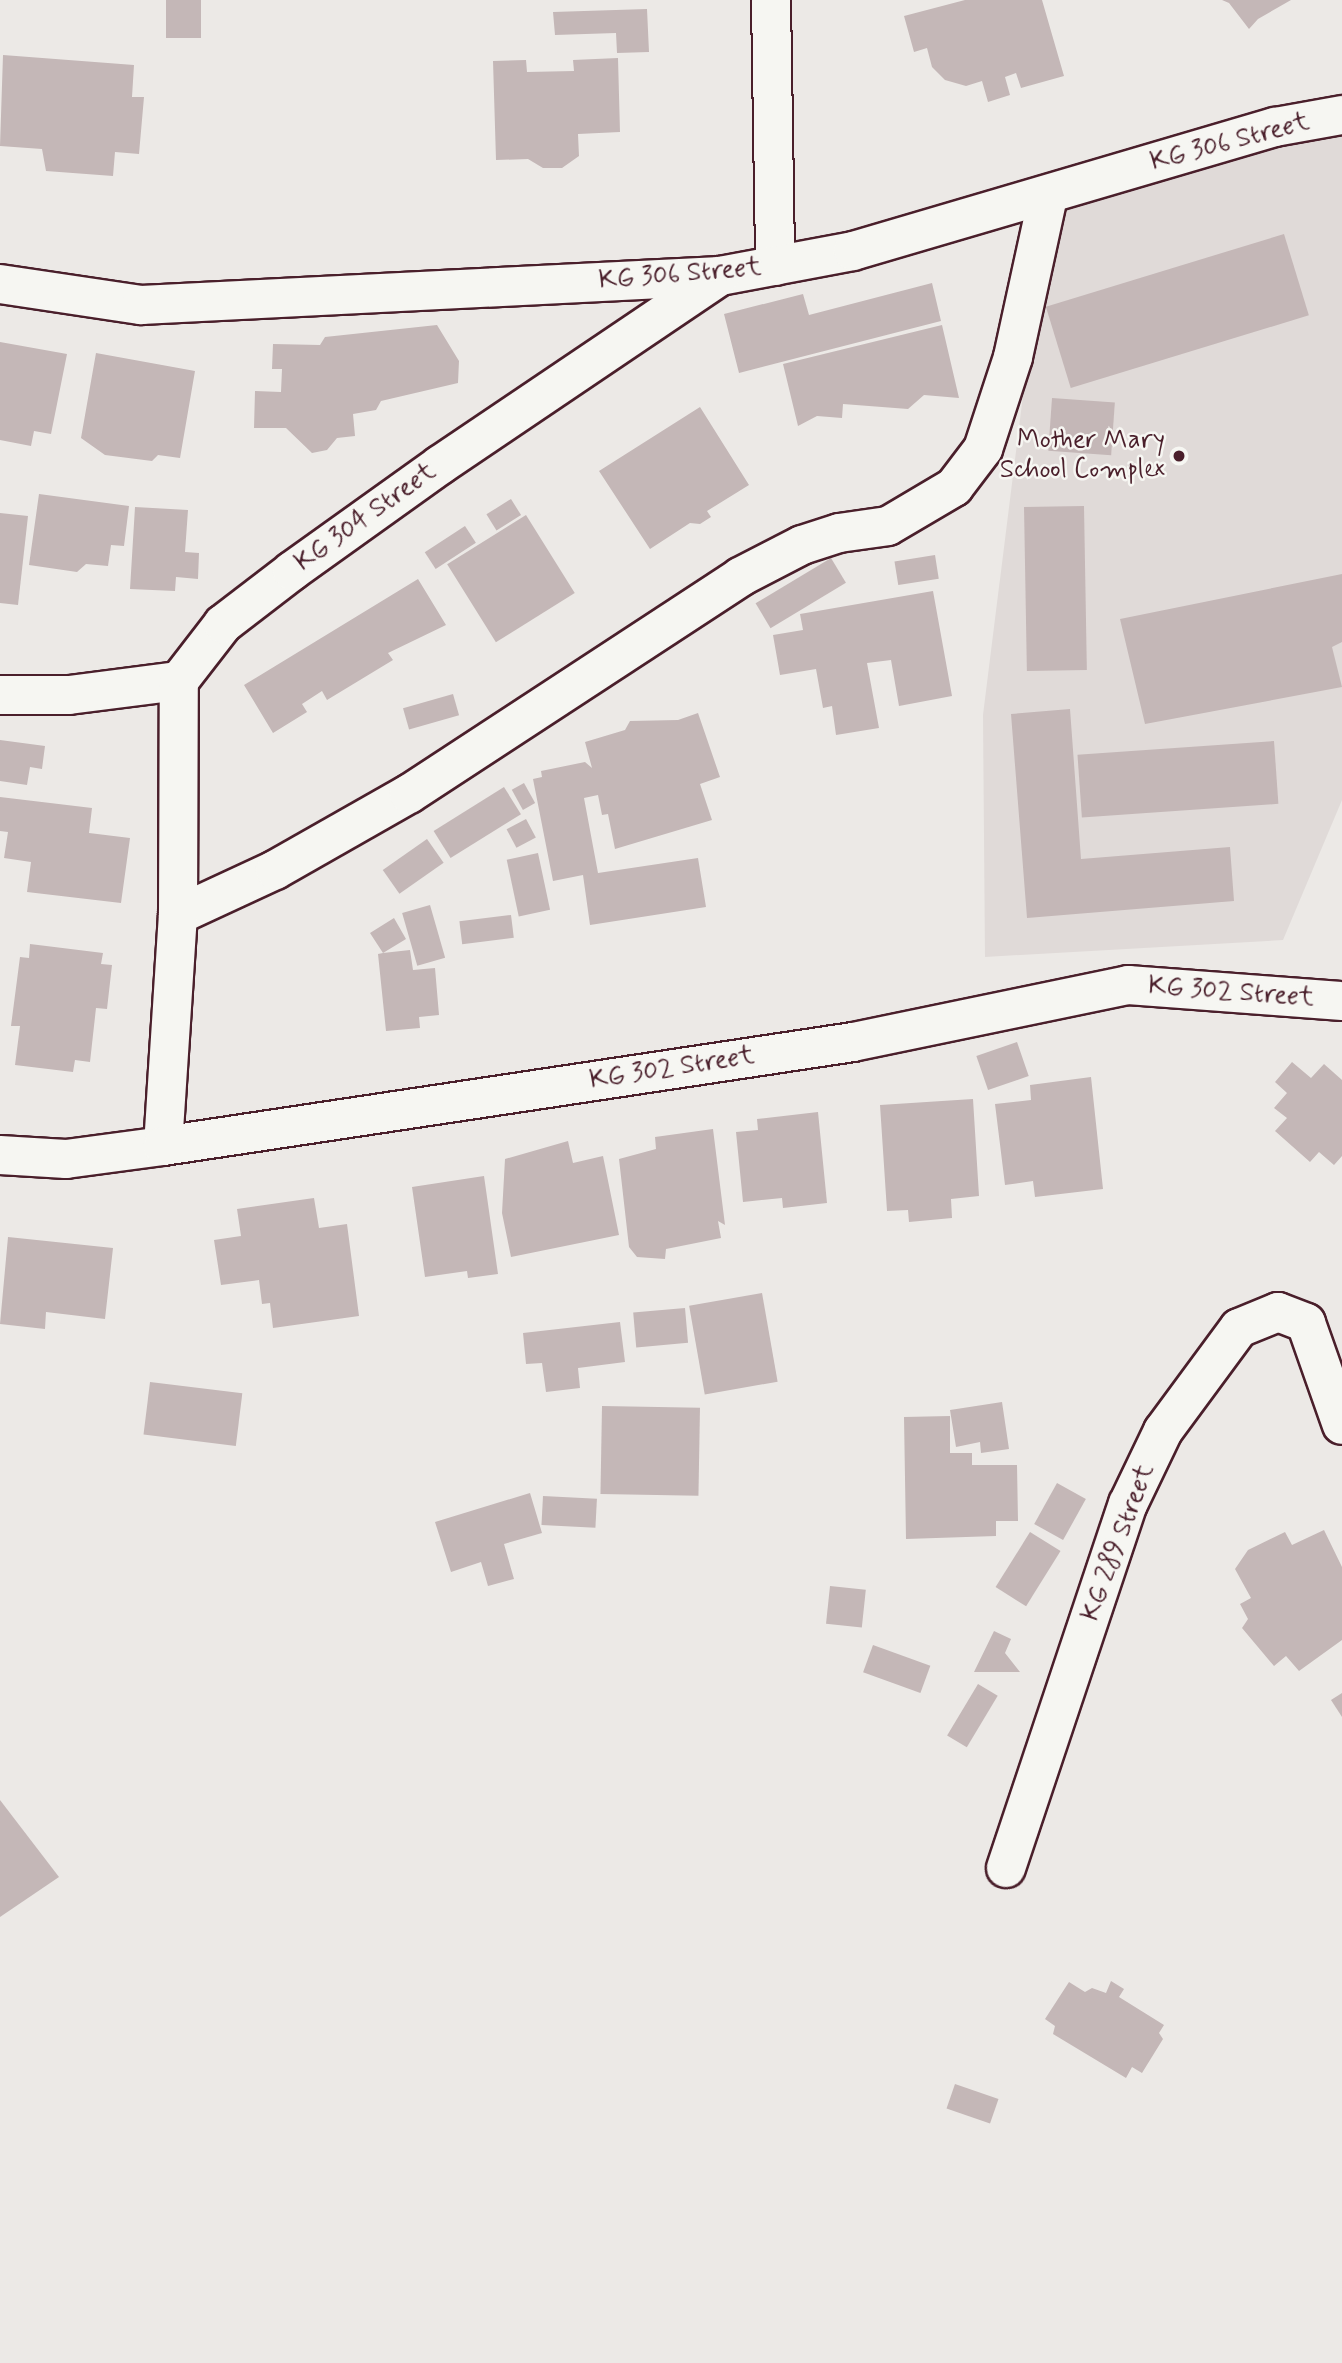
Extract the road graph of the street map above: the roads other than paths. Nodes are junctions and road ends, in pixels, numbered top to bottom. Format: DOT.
graph roads {
  1 [pos="771,0"];
  2 [pos="1342,115"];
  3 [pos="1048,196"];
  4 [pos="775,267"];
  5 [pos="720,276"];
  6 [pos="0,284"];
  7 [pos="179,681"];
  8 [pos="0,695"];
  9 [pos="178,915"];
  10 [pos="1342,1001"];
  11 [pos="163,1146"];
  12 [pos="0,1155"];
  13 [pos="1342,1425"];
  14 [pos="1006,1868"];
  1 -- 4 [label="street"];
  2 -- 3 [label="street, KG 306 Street"];
  3 -- 4 [label="street, KG 306 Street"];
  3 -- 9 [label="street"];
  4 -- 5 [label="street, KG 306 Street"];
  5 -- 6 [label="street, KG 306 Street"];
  5 -- 7 [label="street, KG 304 Street"];
  7 -- 8 [label="street"];
  7 -- 9 [label="street"];
  9 -- 11 [label="street"];
  10 -- 11 [label="street, KG 302 Street"];
  11 -- 12 [label="street, KG 302 Street"];
  13 -- 14 [label="street, KG 289 Street"];
}
